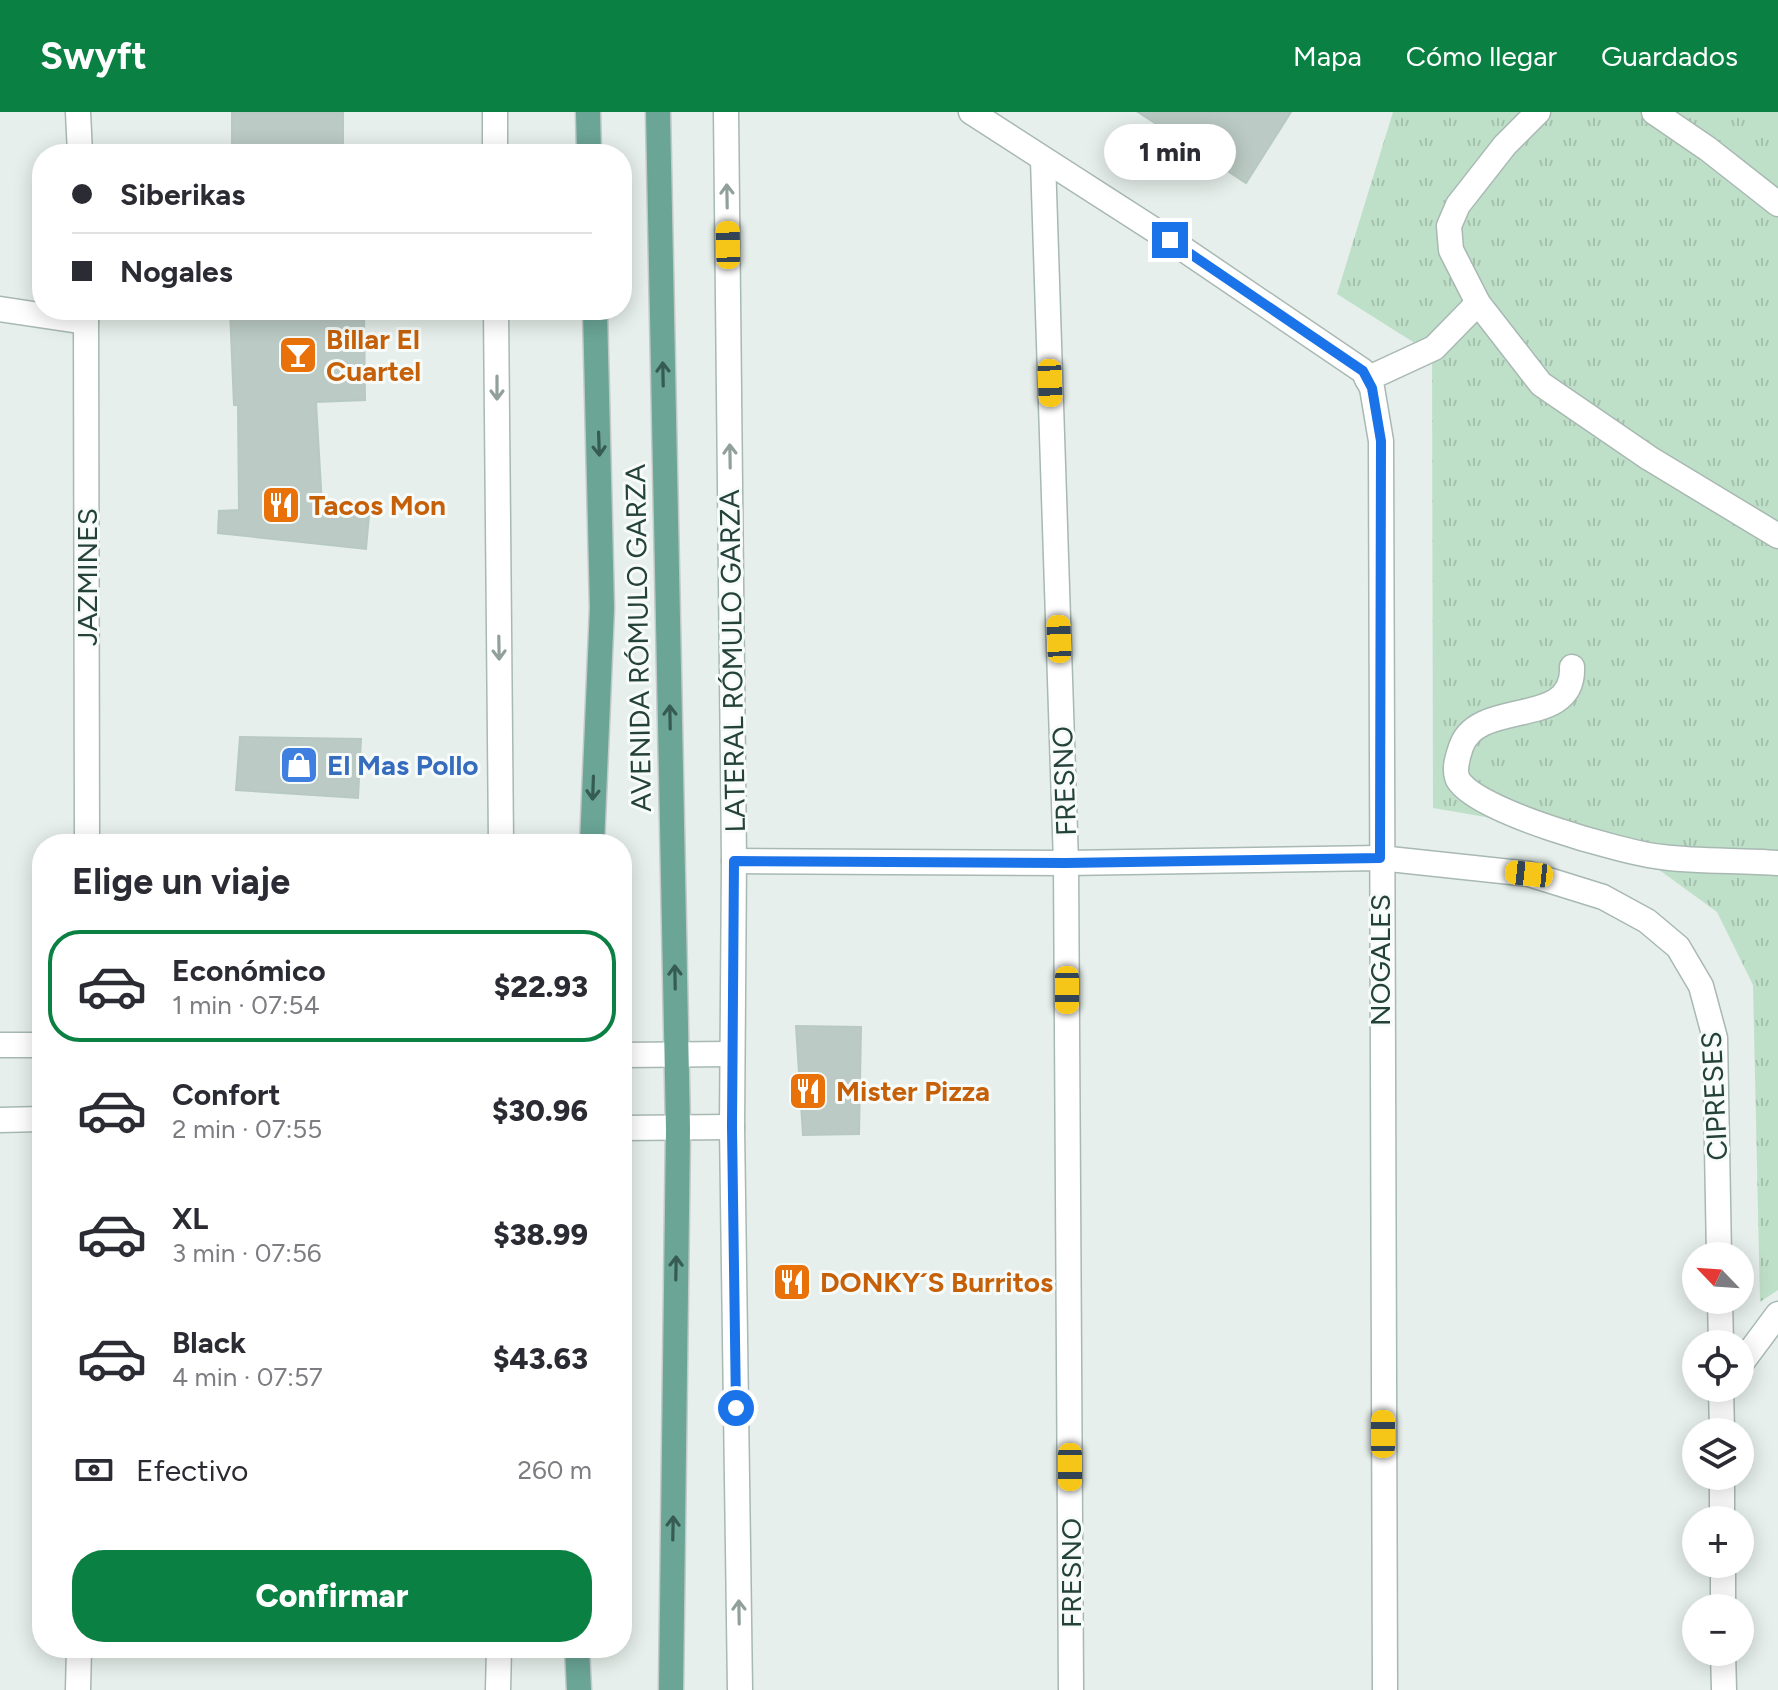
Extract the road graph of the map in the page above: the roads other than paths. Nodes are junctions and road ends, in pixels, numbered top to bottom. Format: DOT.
graph roads {
  1 [pos="78,112"];
  2 [pos="495,112"];
  3 [pos="588,112"];
  4 [pos="658,112"];
  5 [pos="726,112"];
  6 [pos="971,112"];
  7 [pos="1538,112"];
  8 [pos="1654,112"];
  9 [pos="80,144"];
  10 [pos="495,144"];
  11 [pos="589,144"];
  12 [pos="1043,160"];
  13 [pos="1778,204"];
  14 [pos="1478,303"];
  15 [pos="0,309"];
  16 [pos="32,312"];
  17 [pos="86,320"];
  18 [pos="496,320"];
  19 [pos="595,320"];
  20 [pos="1367,379"];
  21 [pos="1778,536"];
  22 [pos="1572,667"];
  23 [pos="87,834"];
  24 [pos="501,834"];
  25 [pos="592,834"];
  26 [pos="1380,858"];
  27 [pos="734,861"];
  28 [pos="1066,863"];
  29 [pos="1778,863"];
  30 [pos="0,1045"];
  31 [pos="32,1045"];
  32 [pos="732,1054"];
  33 [pos="632,1055"];
  34 [pos="677,1055"];
  35 [pos="32,1119"];
  36 [pos="0,1120"];
  37 [pos="732,1127"];
  38 [pos="632,1128"];
  39 [pos="678,1129"];
  40 [pos="1719,1242"];
  41 [pos="1778,1314"];
  42 [pos="1754,1346"];
  43 [pos="79,1658"];
  44 [pos="499,1658"];
  45 [pos="577,1658"];
  46 [pos="1723,1666"];
  47 [pos="78,1690"];
  48 [pos="498,1690"];
  49 [pos="579,1690"];
  50 [pos="671,1690"];
  51 [pos="740,1690"];
  52 [pos="1071,1690"];
  53 [pos="1385,1690"];
  54 [pos="1724,1690"];
  1 -- 9 [label="street"];
  2 -- 10 [label="street"];
  3 -- 11 [label="main road"];
  34 -- 4 [label="main road, AVENIDA RÓMULO GARZA, one-way"];
  27 -- 5 [label="street, LATERAL RÓMULO GARZA, one-way"];
  6 -- 12 [label="street"];
  7 -- 14 [label="street"];
  8 -- 13 [label="street"];
  12 -- 20 [label="street"];
  12 -- 28 [label="street, FRESNO"];
  14 -- 20 [label="street"];
  14 -- 21 [label="street"];
  15 -- 16 [label="street"];
  17 -- 23 [label="street, JAZMINES"];
  18 -- 24 [label="street, one-way"];
  19 -- 25 [label="main road, AVENIDA RÓMULO GARZA, one-way"];
  20 -- 26 [label="street, NOGALES"];
  22 -- 29 [label="street"];
  26 -- 28 [label="street, CIPRESES"];
  26 -- 40 [label="street, CIPRESES"];
  26 -- 53 [label="street, NOGALES"];
  27 -- 28 [label="street, CIPRESES"];
  27 -- 32 [label="street, LATERAL RÓMULO GARZA"];
  28 -- 52 [label="street, FRESNO"];
  30 -- 31 [label="street"];
  32 -- 34 [label="street"];
  32 -- 37 [label="street, LATERAL RÓMULO GARZA"];
  33 -- 34 [label="street"];
  34 -- 39 [label="main road, AVENIDA RÓMULO GARZA"];
  35 -- 36 [label="street"];
  37 -- 39 [label="street"];
  51 -- 37 [label="street, LATERAL RÓMULO GARZA, one-way"];
  38 -- 39 [label="street"];
  50 -- 39 [label="main road, AVENIDA RÓMULO GARZA, one-way"];
  41 -- 42 [label="street"];
  43 -- 47 [label="street"];
  44 -- 48 [label="street"];
  45 -- 49 [label="main road"];
  46 -- 54 [label="street"];
}
